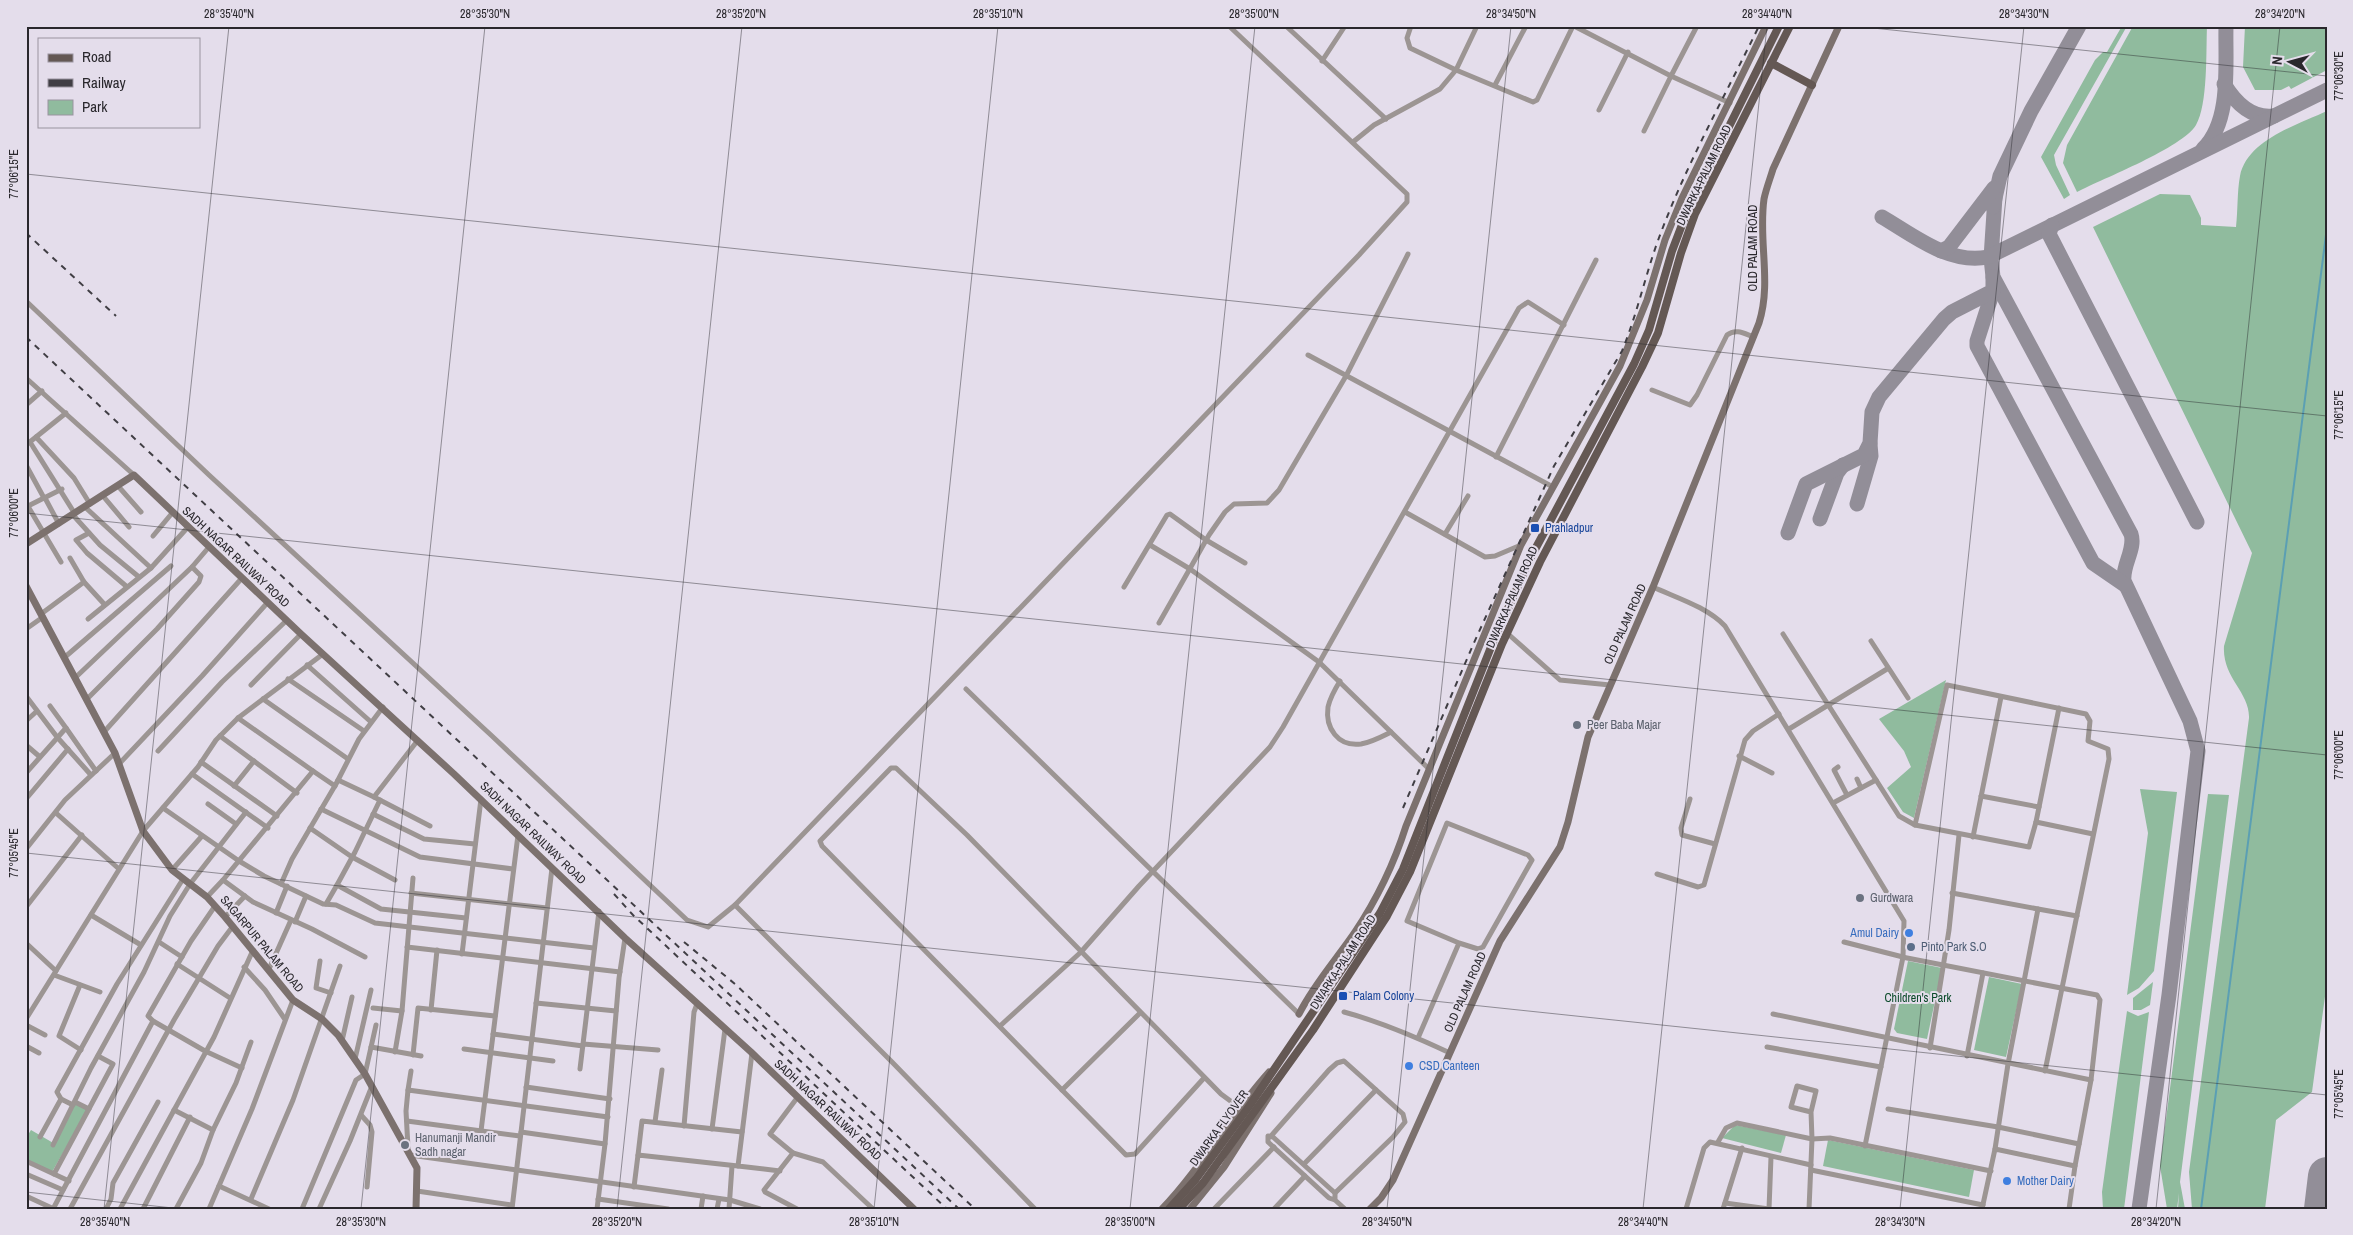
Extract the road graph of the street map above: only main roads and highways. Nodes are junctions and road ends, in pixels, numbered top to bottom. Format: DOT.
graph roads {
  1 [pos="1779,26"];
  2 [pos="1790,26"];
  3 [pos="1771,63"];
  4 [pos="1812,85"];
  5 [pos="1282,1057"];
  6 [pos="1290,1061"];
  7 [pos="1271,1081"];
  8 [pos="1169,1209"];
  9 [pos="1179,1209"];
  1 -- 5 [label="main road, DWARKA-PALAM ROAD"];
  2 -- 3 [label="main road, DWARKA-PALAM ROAD"];
  3 -- 4 [label="main road"];
  3 -- 6 [label="main road, DWARKA-PALAM ROAD"];
  5 -- 7 [label="main road, DWARKA FLYOVER"];
  6 -- 7 [label="main road, DWARKA FLYOVER"];
  7 -- 8 [label="main road, DWARKA FLYOVER"];
  7 -- 9 [label="main road, DWARKA FLYOVER"];
}
